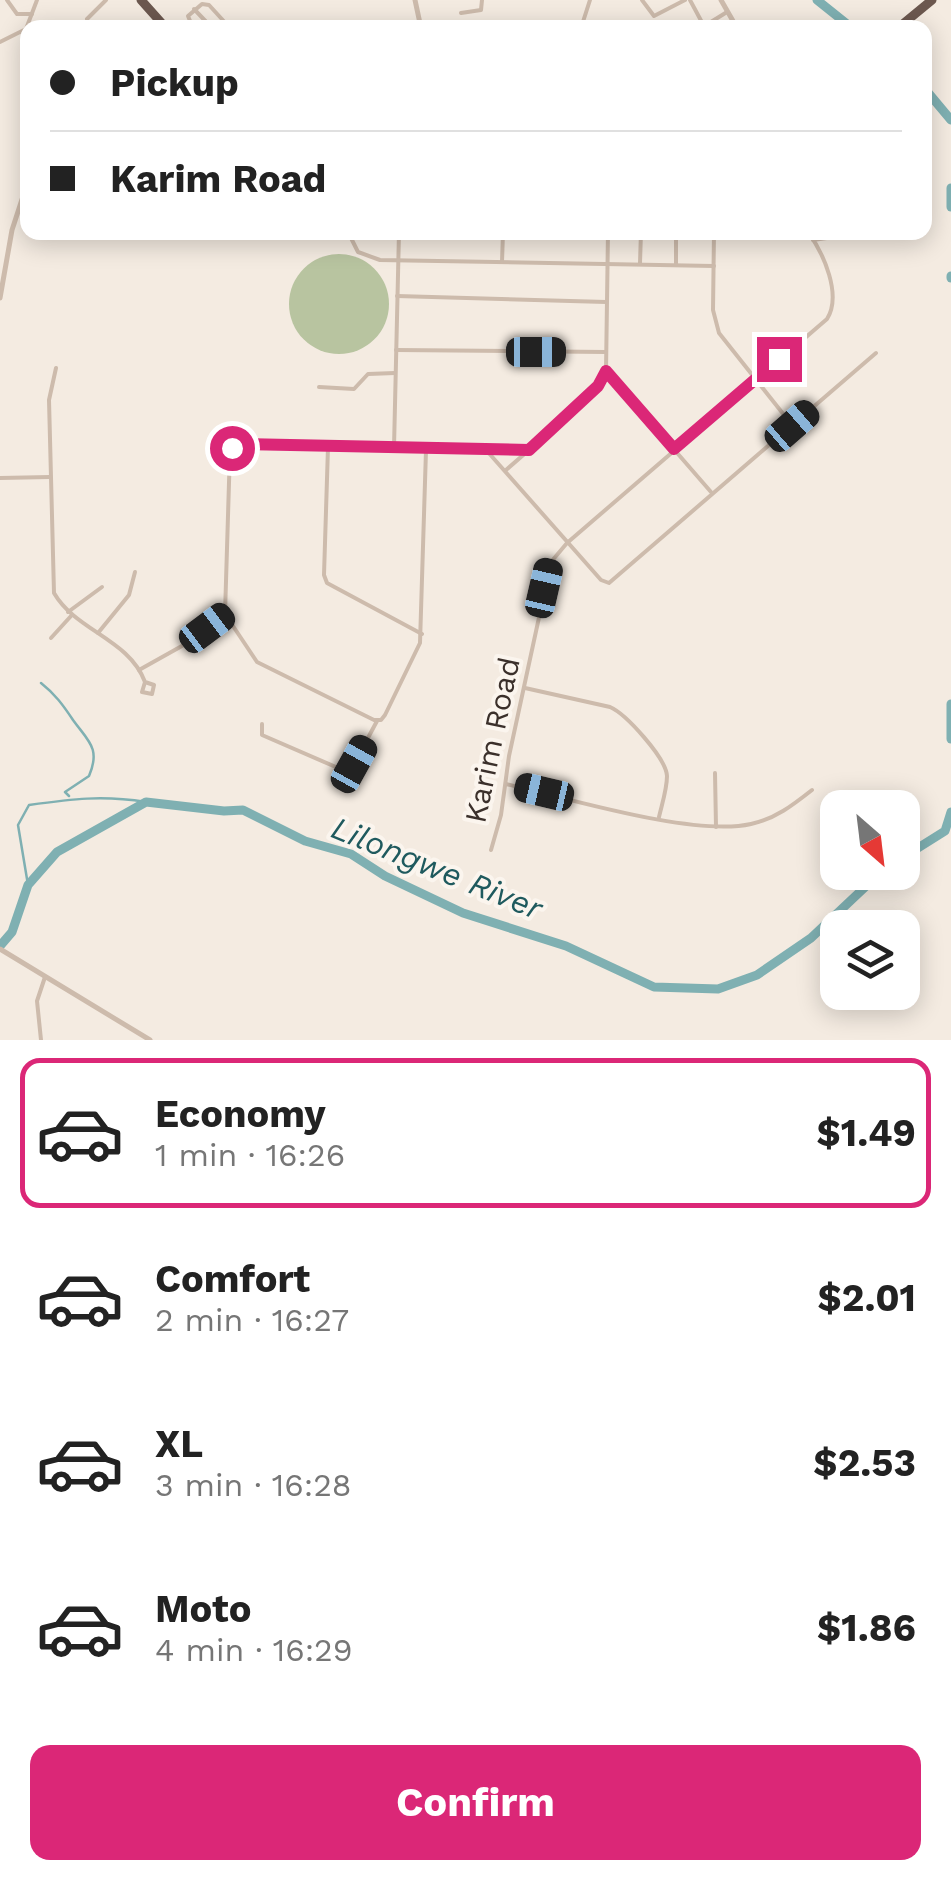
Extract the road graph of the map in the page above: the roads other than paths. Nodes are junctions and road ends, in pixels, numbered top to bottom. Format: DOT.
graph roads {
  1 [pos="6,0"];
  2 [pos="37,0"];
  3 [pos="106,0"];
  4 [pos="140,0"];
  5 [pos="482,0"];
  6 [pos="642,0"];
  7 [pos="688,0"];
  8 [pos="721,0"];
  9 [pos="932,0"];
  10 [pos="194,9"];
  11 [pos="727,12"];
  12 [pos="461,13"];
  13 [pos="32,14"];
  14 [pos="87,18"];
  15 [pos="158,19"];
  16 [pos="29,20"];
  17 [pos="189,20"];
  18 [pos="204,20"];
  19 [pos="222,20"];
  20 [pos="715,20"];
  21 [pos="732,20"];
  22 [pos="908,20"];
  23 [pos="20,202"];
  24 [pos="351,240"];
  25 [pos="399,240"];
  26 [pos="503,240"];
  27 [pos="608,240"];
  28 [pos="641,240"];
  29 [pos="676,240"];
  30 [pos="714,240"];
  31 [pos="813,240"];
  32 [pos="398,261"];
  33 [pos="502,262"];
  34 [pos="607,264"];
  35 [pos="640,264"];
  36 [pos="676,266"];
  37 [pos="714,266"];
  38 [pos="2,272"];
  39 [pos="397,296"];
  40 [pos="0,298"];
  41 [pos="606,302"];
  42 [pos="396,350"];
  43 [pos="606,352"];
  44 [pos="876,352"];
  45 [pos="56,368"];
  46 [pos="606,371"];
  47 [pos="395,373"];
  48 [pos="755,379"];
  49 [pos="319,388"];
  50 [pos="792,426"];
  51 [pos="328,447"];
  52 [pos="394,449"];
  53 [pos="674,449"];
  54 [pos="426,450"];
  55 [pos="529,450"];
  56 [pos="486,451"];
  57 [pos="506,471"];
  58 [pos="50,477"];
  59 [pos="0,478"];
  60 [pos="713,494"];
  61 [pos="567,542"];
  62 [pos="136,572"];
  63 [pos="102,587"];
  64 [pos="70,614"];
  65 [pos="226,614"];
  66 [pos="98,634"];
  67 [pos="422,634"];
  68 [pos="52,638"];
  69 [pos="140,670"];
  70 [pos="145,682"];
  71 [pos="525,688"];
  72 [pos="377,721"];
  73 [pos="262,724"];
  74 [pos="715,773"];
  75 [pos="506,784"];
  76 [pos="812,790"];
  77 [pos="658,818"];
  78 [pos="716,827"];
  79 [pos="492,850"];
  80 [pos="0,949"];
  81 [pos="45,977"];
  82 [pos="41,1040"];
  83 [pos="150,1040"];
  1 -- 13 [label="street"];
  2 -- 13 [label="street"];
  3 -- 14 [label="street"];
  4 -- 15 [label="highway"];
  5 -- 12 [label="street"];
  6 -- 7 [label="street"];
  8 -- 11 [label="street"];
  9 -- 22 [label="highway"];
  10 -- 17 [label="street"];
  10 -- 18 [label="street"];
  10 -- 19 [label="street"];
  11 -- 20 [label="street"];
  11 -- 21 [label="street"];
  13 -- 16 [label="street"];
  23 -- 38 [label="street"];
  24 -- 32 [label="street"];
  25 -- 32 [label="street"];
  26 -- 33 [label="street"];
  27 -- 34 [label="street"];
  28 -- 35 [label="street"];
  29 -- 36 [label="street"];
  30 -- 37 [label="street"];
  31 -- 48 [label="street, Karim Road"];
  32 -- 33 [label="street"];
  32 -- 39 [label="street"];
  33 -- 34 [label="street"];
  34 -- 35 [label="street"];
  34 -- 41 [label="street"];
  35 -- 36 [label="street"];
  36 -- 37 [label="street"];
  37 -- 48 [label="street"];
  38 -- 40 [label="street"];
  39 -- 41 [label="street"];
  39 -- 42 [label="street"];
  41 -- 43 [label="street"];
  42 -- 43 [label="street"];
  42 -- 47 [label="street"];
  43 -- 46 [label="street"];
  44 -- 50 [label="street"];
  45 -- 58 [label="street"];
  46 -- 53 [label="street"];
  46 -- 55 [label="street"];
  47 -- 49 [label="street"];
  47 -- 52 [label="street"];
  48 -- 50 [label="street"];
  48 -- 53 [label="street, Karim Road"];
  50 -- 60 [label="street"];
  51 -- 52 [label="street"];
  51 -- 65 [label="street"];
  51 -- 67 [label="street"];
  52 -- 54 [label="street"];
  53 -- 60 [label="street"];
  53 -- 61 [label="street, Karim Road"];
  54 -- 56 [label="street"];
  54 -- 67 [label="street"];
  55 -- 56 [label="street"];
  55 -- 57 [label="street"];
  56 -- 57 [label="street"];
  57 -- 61 [label="street"];
  58 -- 59 [label="street"];
  58 -- 64 [label="street"];
  60 -- 61 [label="street"];
  61 -- 71 [label="street, Karim Road"];
  62 -- 66 [label="street"];
  63 -- 64 [label="street"];
  64 -- 66 [label="street"];
  64 -- 68 [label="street"];
  65 -- 69 [label="street"];
  65 -- 72 [label="street"];
  66 -- 69 [label="street"];
  67 -- 72 [label="street"];
  69 -- 70 [label="street"];
  71 -- 75 [label="street, Karim Road"];
  71 -- 77 [label="street"];
  72 -- 73 [label="street"];
  74 -- 78 [label="street"];
  75 -- 77 [label="street"];
  75 -- 79 [label="street, Karim Road"];
  76 -- 78 [label="street"];
  77 -- 78 [label="street"];
  80 -- 81 [label="street"];
  81 -- 82 [label="street"];
  81 -- 83 [label="street"];
}
